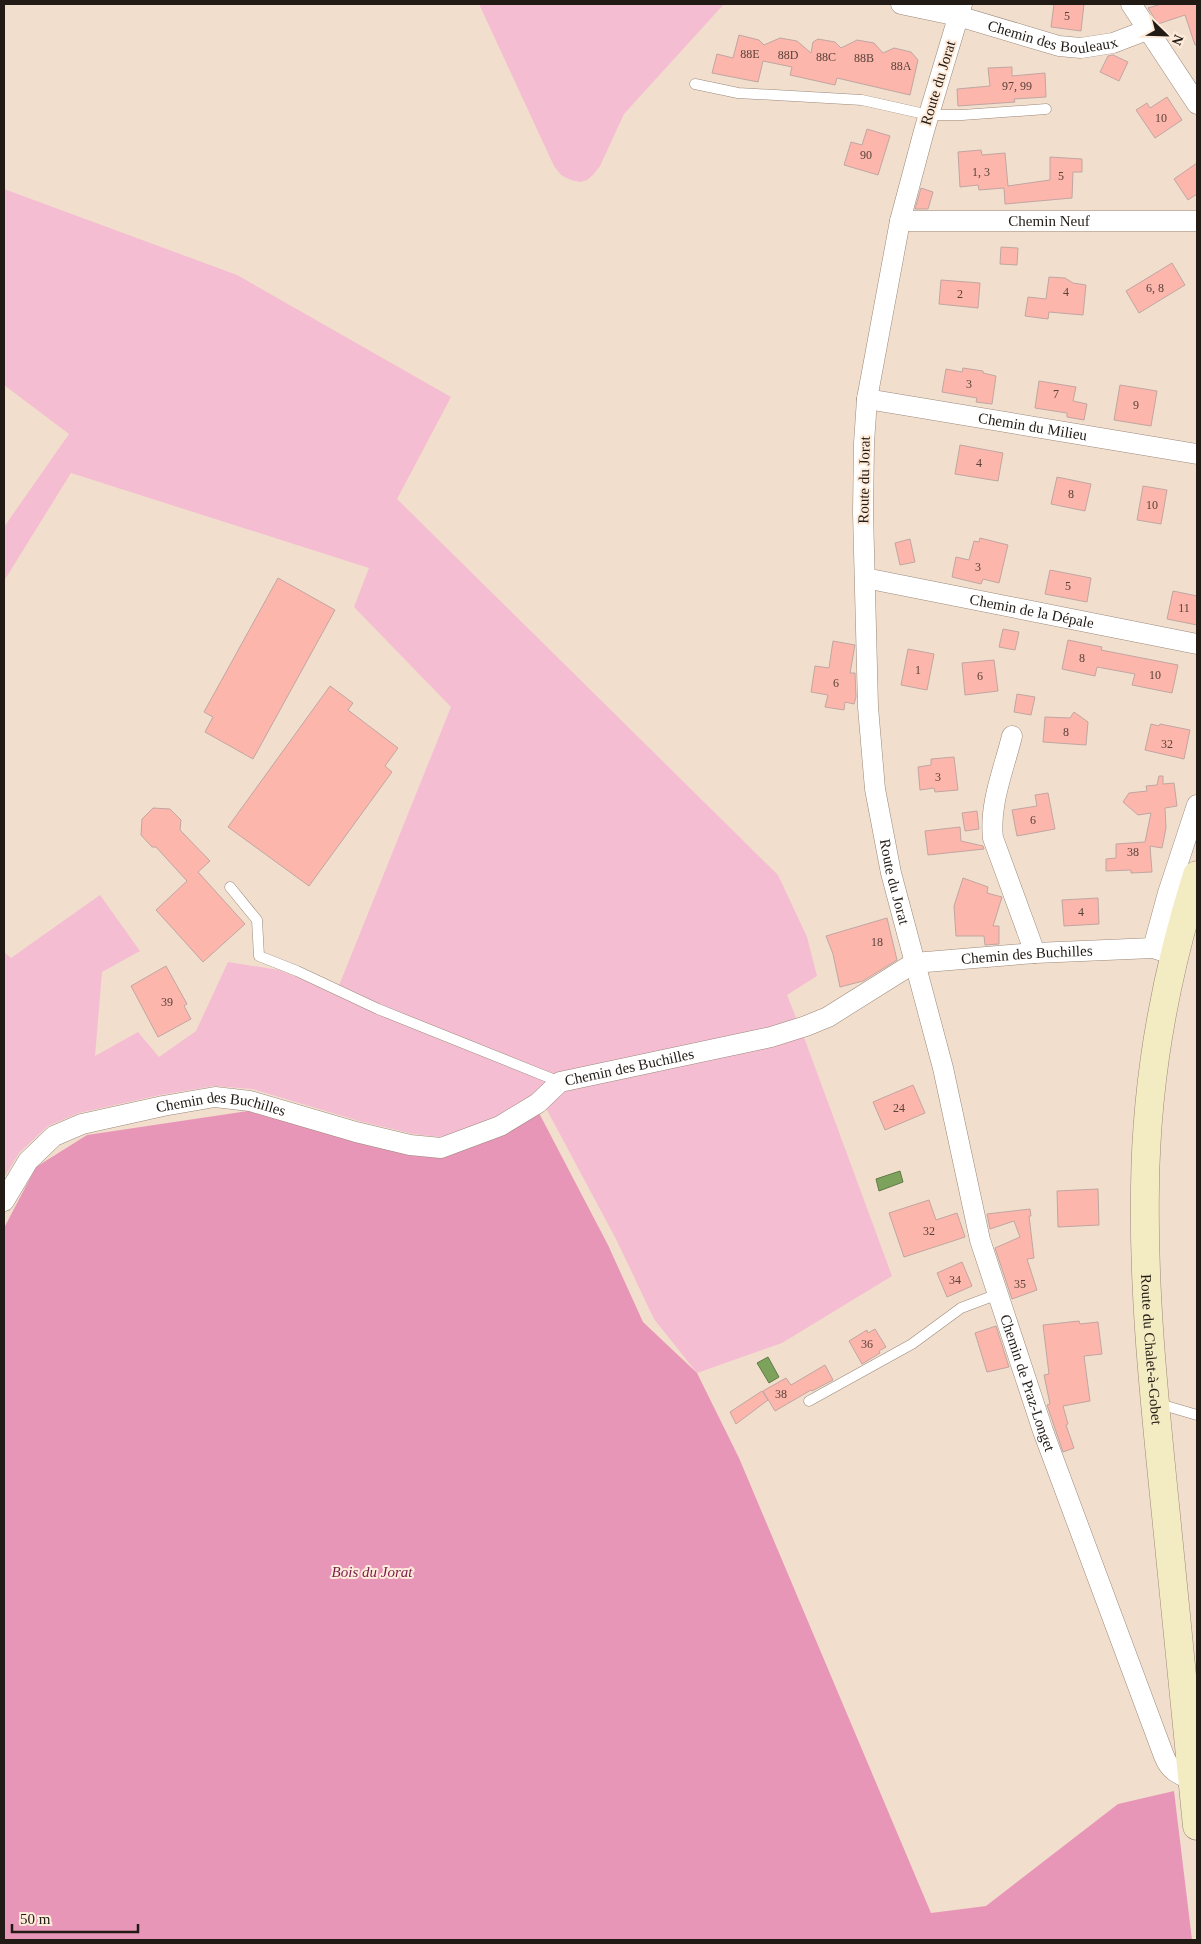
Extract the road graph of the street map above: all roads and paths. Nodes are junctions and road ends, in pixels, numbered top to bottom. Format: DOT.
graph roads {
  1 [pos="901,4"];
  2 [pos="1131,4"];
  3 [pos="960,10"];
  4 [pos="1147,30"];
  5 [pos="695,84"];
  6 [pos="1197,104"];
  7 [pos="1046,109"];
  8 [pos="929,114"];
  9 [pos="900,221"];
  10 [pos="1197,221"];
  11 [pos="867,399"];
  12 [pos="1197,454"];
  13 [pos="865,578"];
  14 [pos="1197,644"];
  15 [pos="1012,736"];
  16 [pos="1197,805"];
  17 [pos="1197,876"];
  18 [pos="230,887"];
  19 [pos="1164,951"];
  20 [pos="1035,953"];
  21 [pos="914,963"];
  22 [pos="560,1082"];
  23 [pos="4,1201"];
  24 [pos="998,1294"];
  25 [pos="809,1401"];
  26 [pos="1155,1402"];
  27 [pos="1197,1415"];
  28 [pos="1192,1780"];
  29 [pos="1197,1826"];
  1 -- 3 [label="street, Chemin des Bouleaux"];
  2 -- 4 [label="street"];
  3 -- 4 [label="street, Chemin des Bouleaux"];
  3 -- 8 [label="street, Route du Jorat"];
  4 -- 6 [label="street"];
  5 -- 8 [label="lane"];
  7 -- 8 [label="lane"];
  8 -- 9 [label="street, Route du Jorat"];
  9 -- 10 [label="street, Chemin Neuf"];
  9 -- 11 [label="street, Route du Jorat"];
  11 -- 12 [label="street, Chemin du Milieu"];
  11 -- 13 [label="street, Route du Jorat"];
  13 -- 14 [label="street, Chemin de la Dépale"];
  13 -- 21 [label="street, Route du Jorat"];
  15 -- 20 [label="street"];
  16 -- 19 [label="street"];
  17 -- 19 [label="main road, Route du Chalet-à-Gobet"];
  18 -- 22 [label="lane"];
  19 -- 20 [label="street, Chemin des Buchilles"];
  19 -- 26 [label="main road, Route du Chalet-à-Gobet"];
  20 -- 21 [label="street, Chemin des Buchilles"];
  21 -- 22 [label="street, Chemin des Buchilles"];
  21 -- 24 [label="street, Chemin de Praz-Longet"];
  22 -- 23 [label="street, Chemin des Buchilles"];
  24 -- 25 [label="lane"];
  24 -- 28 [label="street, Chemin de Praz-Longet"];
  26 -- 27 [label="lane"];
  26 -- 28 [label="main road, Route du Chalet-à-Gobet"];
  28 -- 29 [label="main road, Route du Chalet-à-Gobet"];
}
